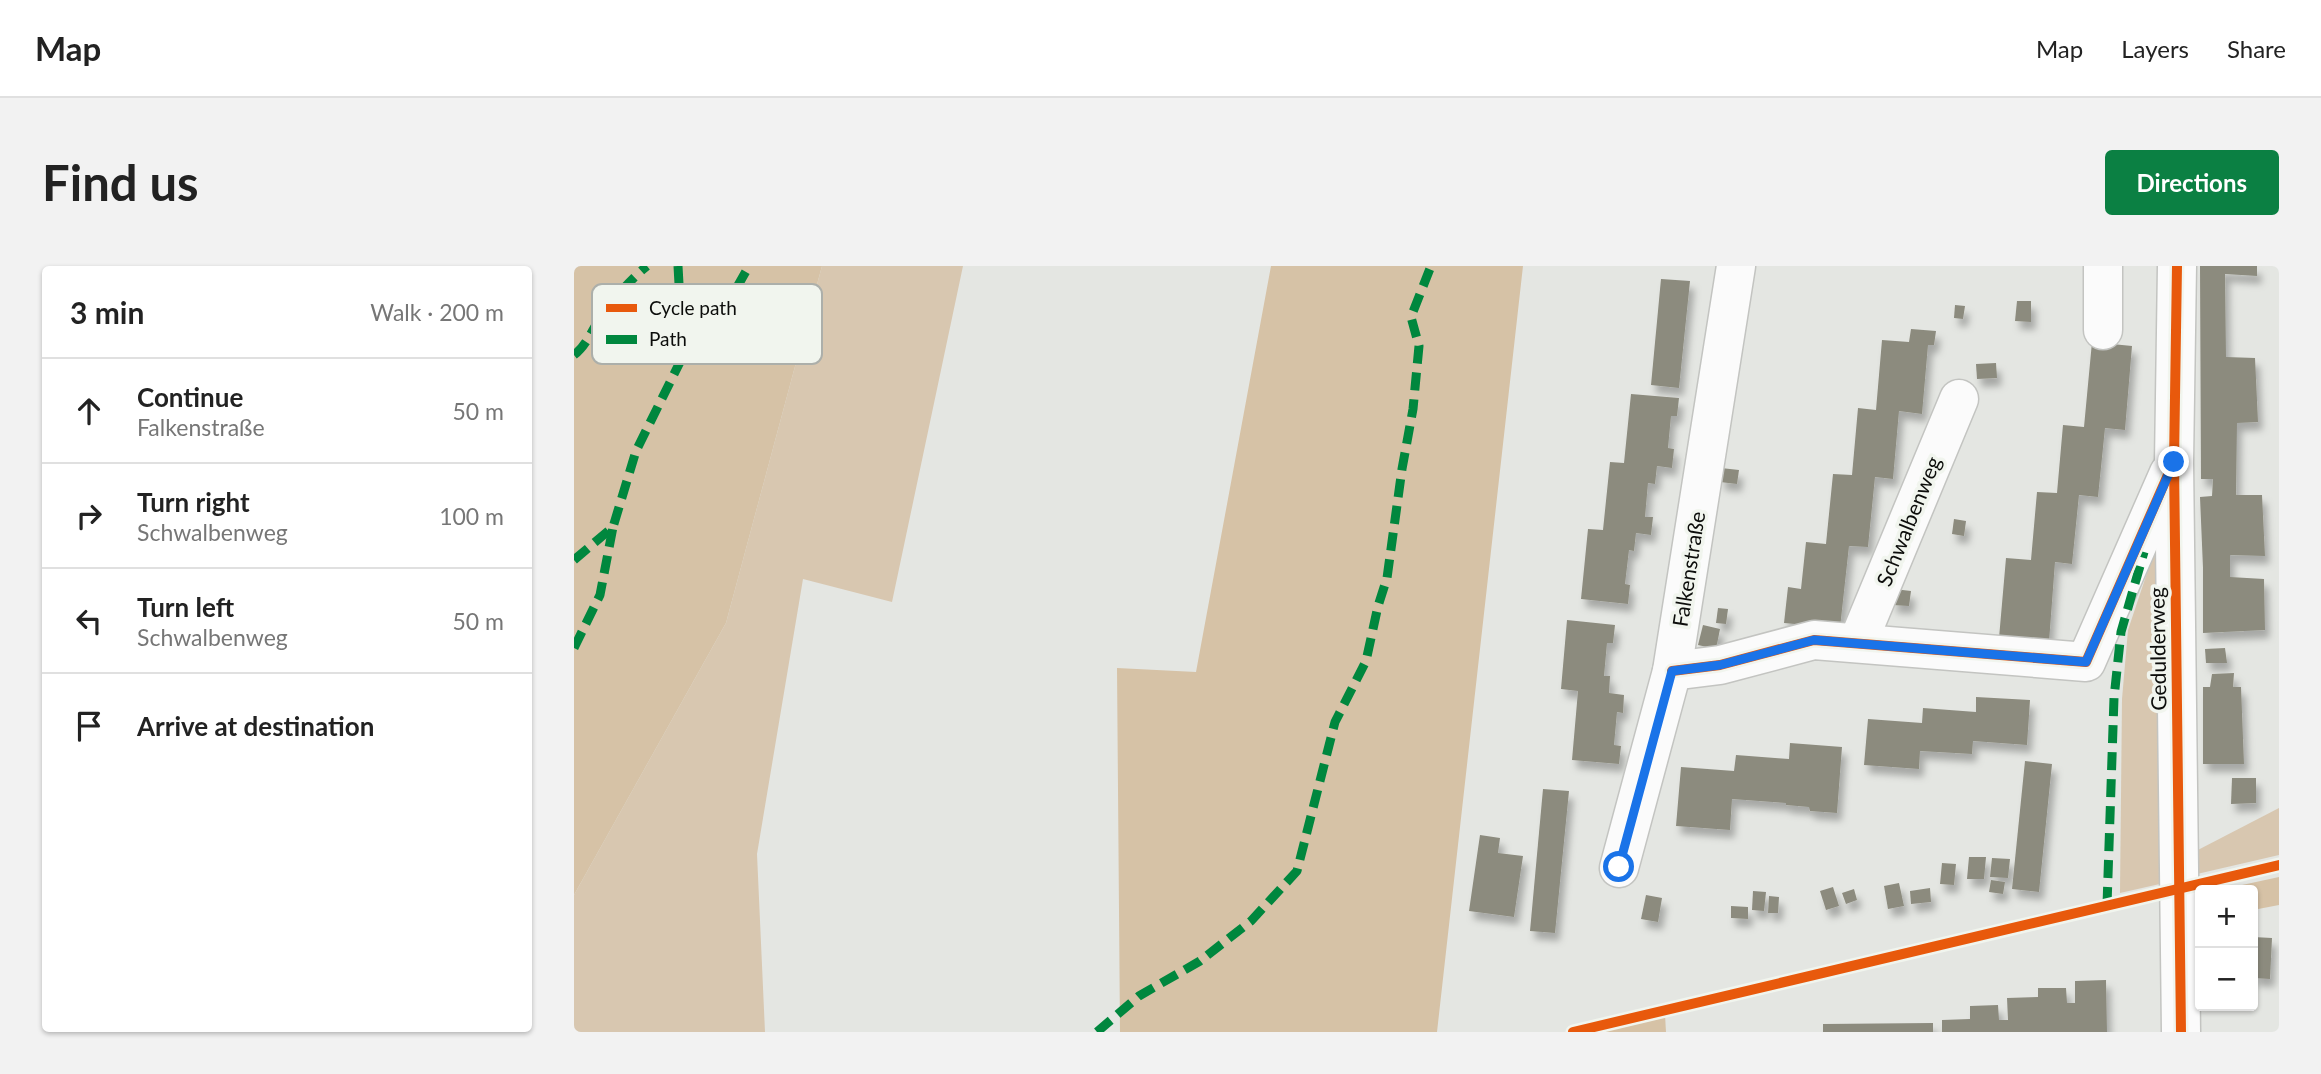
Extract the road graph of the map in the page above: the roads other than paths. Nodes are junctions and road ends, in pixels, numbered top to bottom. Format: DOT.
graph roads {
  1 [pos="1736,266"];
  2 [pos="2103,266"];
  3 [pos="2177,266"];
  4 [pos="2103,330"];
  5 [pos="1959,399"];
  6 [pos="2174,462"];
  7 [pos="1858,642"];
  8 [pos="1672,671"];
  9 [pos="1619,867"];
  10 [pos="2181,1032"];
  1 -- 8 [label="street, Falkenstraße"];
  2 -- 4 [label="street"];
  3 -- 6 [label="street, Gedulderweg"];
  5 -- 7 [label="street, Schwalbenweg"];
  6 -- 7 [label="street"];
  6 -- 10 [label="street, Gedulderweg"];
  7 -- 8 [label="street"];
  8 -- 9 [label="street, Falkenstraße"];
}
